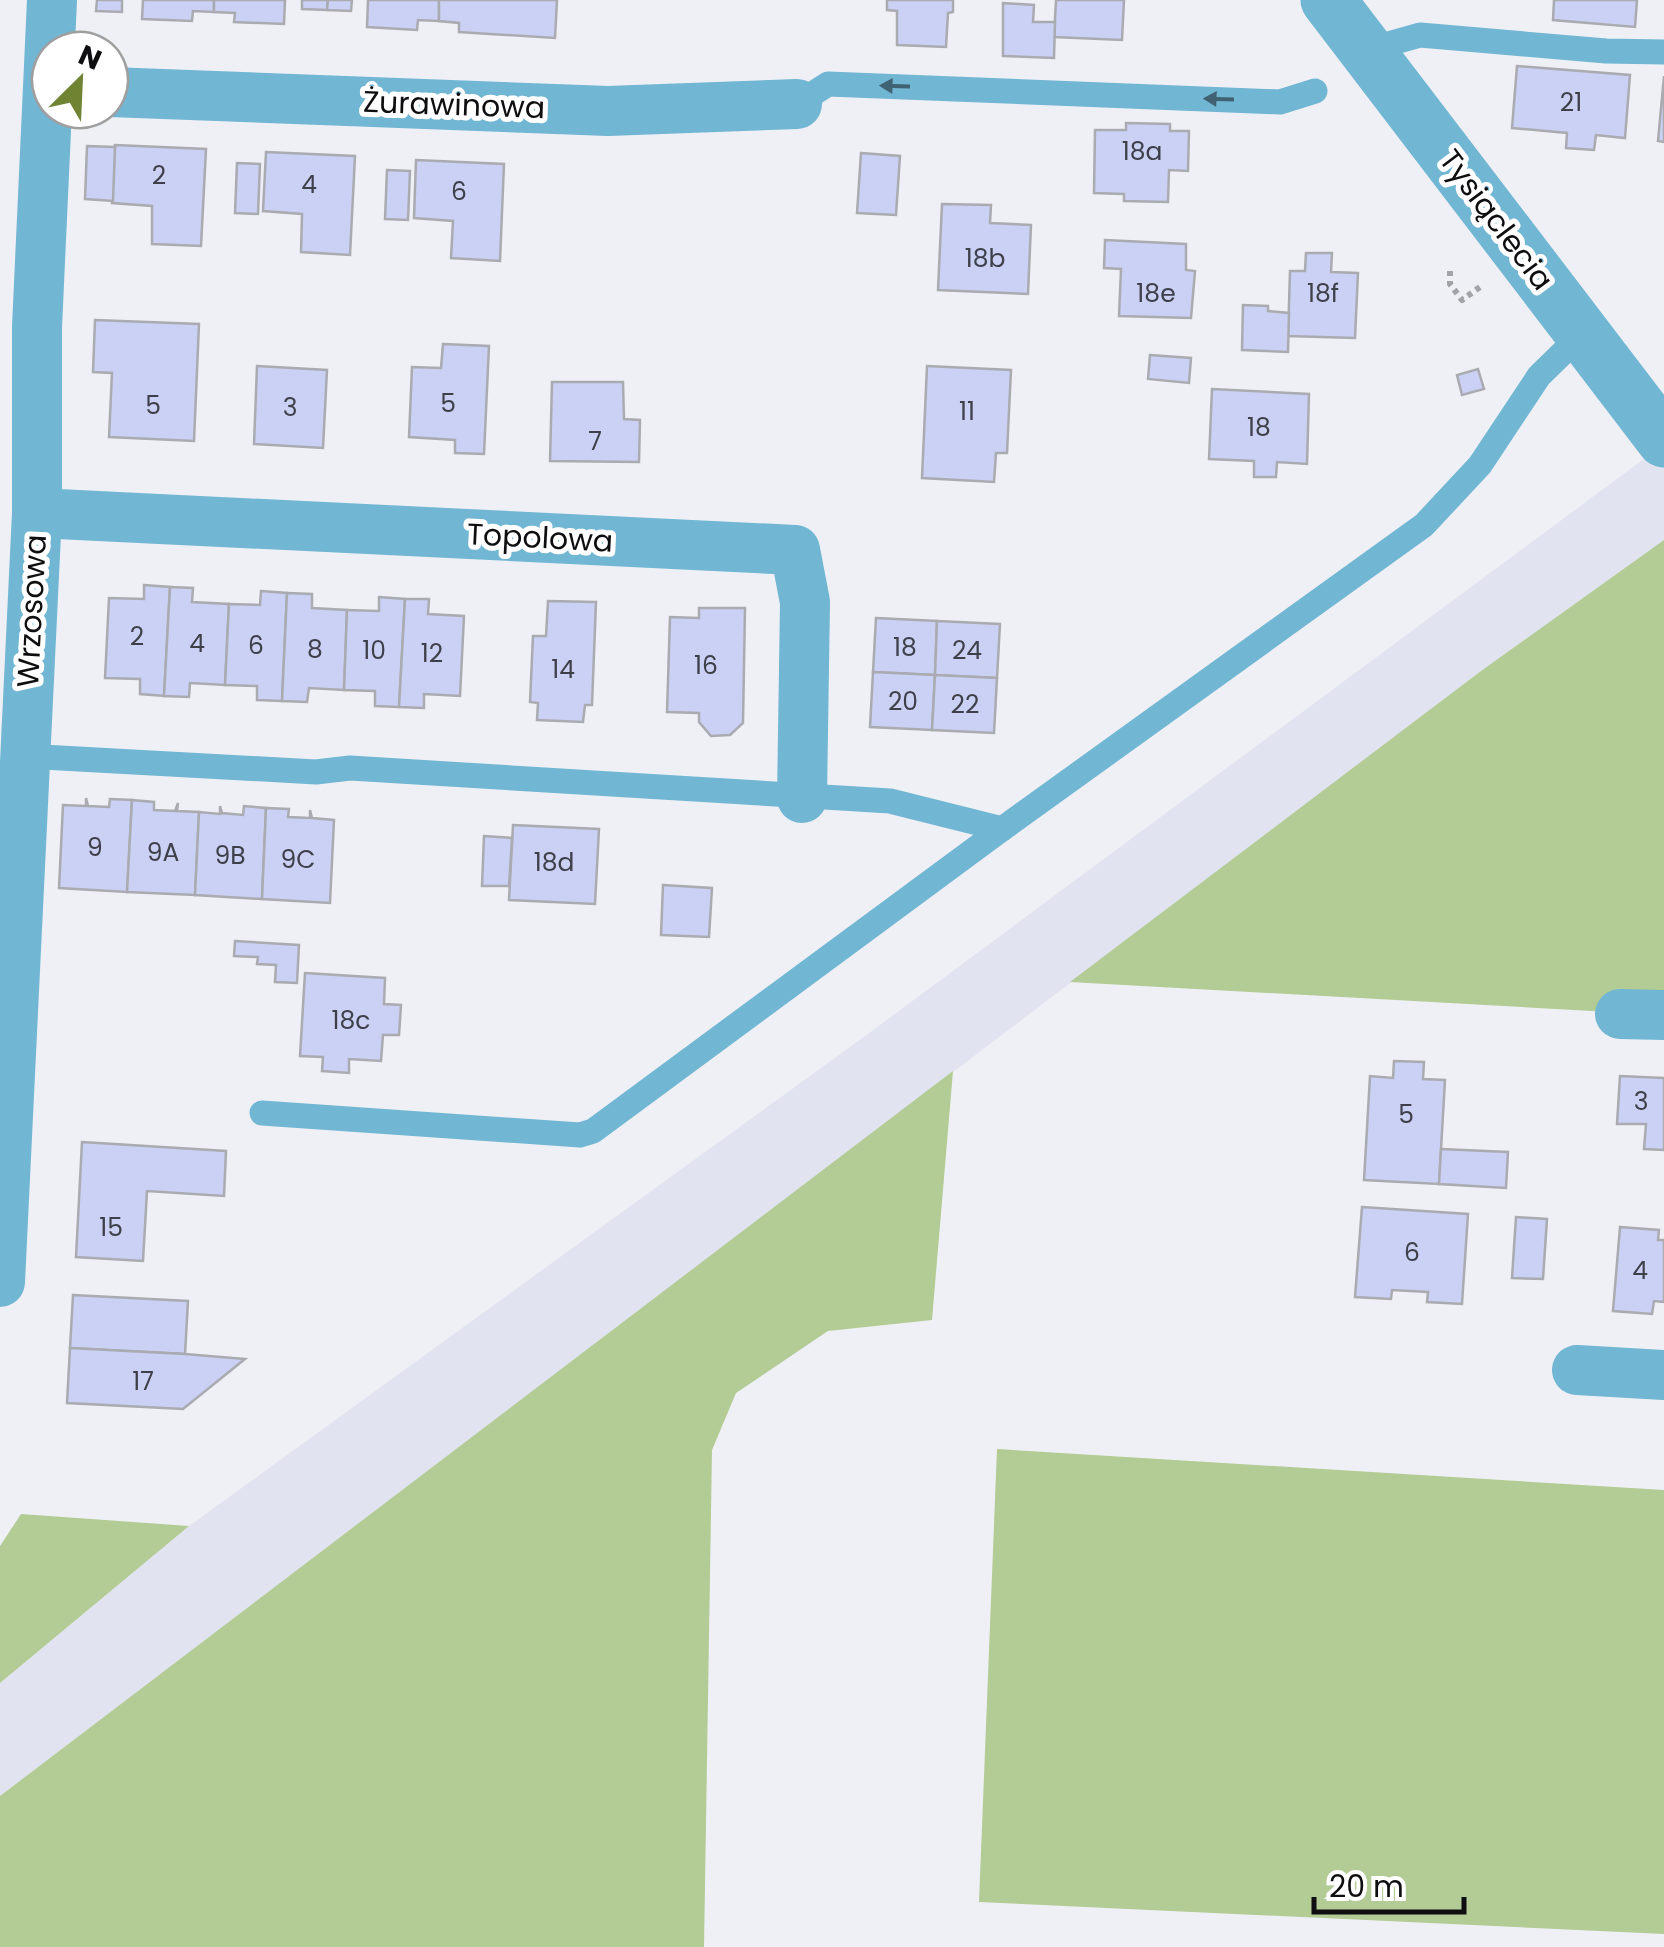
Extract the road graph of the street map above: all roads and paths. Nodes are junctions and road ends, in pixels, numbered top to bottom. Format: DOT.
graph roads {
  1 [pos="52,0"];
  2 [pos="1328,0"];
  3 [pos="51,30"];
  4 [pos="1366,50"];
  5 [pos="1664,52"];
  6 [pos="1315,91"];
  7 [pos="130,93"];
  8 [pos="797,104"];
  9 [pos="44,130"];
  10 [pos="1450,272"];
  11 [pos="1470,294"];
  12 [pos="19,326"];
  13 [pos="1582,334"];
  14 [pos="1664,440"];
  15 [pos="36,513"];
  16 [pos="24,756"];
  17 [pos="802,798"];
  18 [pos="1002,829"];
  19 [pos="262,1113"];
  20 [pos="0,1282"];
  21 [pos="1577,1370"];
  22 [pos="1664,1375"];
  1 -- 3 [label="street, Wrzosowa"];
  2 -- 4 [label="street, Tysiąclecia"];
  4 -- 5 [label="lane"];
  4 -- 13 [label="street, Tysiąclecia"];
  6 -- 8 [label="lane, one-way"];
  7 -- 8 [label="street, Żurawinowa"];
  9 -- 12 [label="street, Wrzosowa"];
  10 -- 11 [label="path"];
  12 -- 15 [label="street, Wrzosowa"];
  13 -- 14 [label="street, Tysiąclecia"];
  13 -- 18 [label="lane"];
  15 -- 16 [label="street, Wrzosowa"];
  15 -- 17 [label="street, Topolowa"];
  16 -- 17 [label="lane"];
  16 -- 20 [label="street, Wrzosowa"];
  17 -- 18 [label="lane"];
  18 -- 19 [label="lane"];
  21 -- 22 [label="street"];
}
